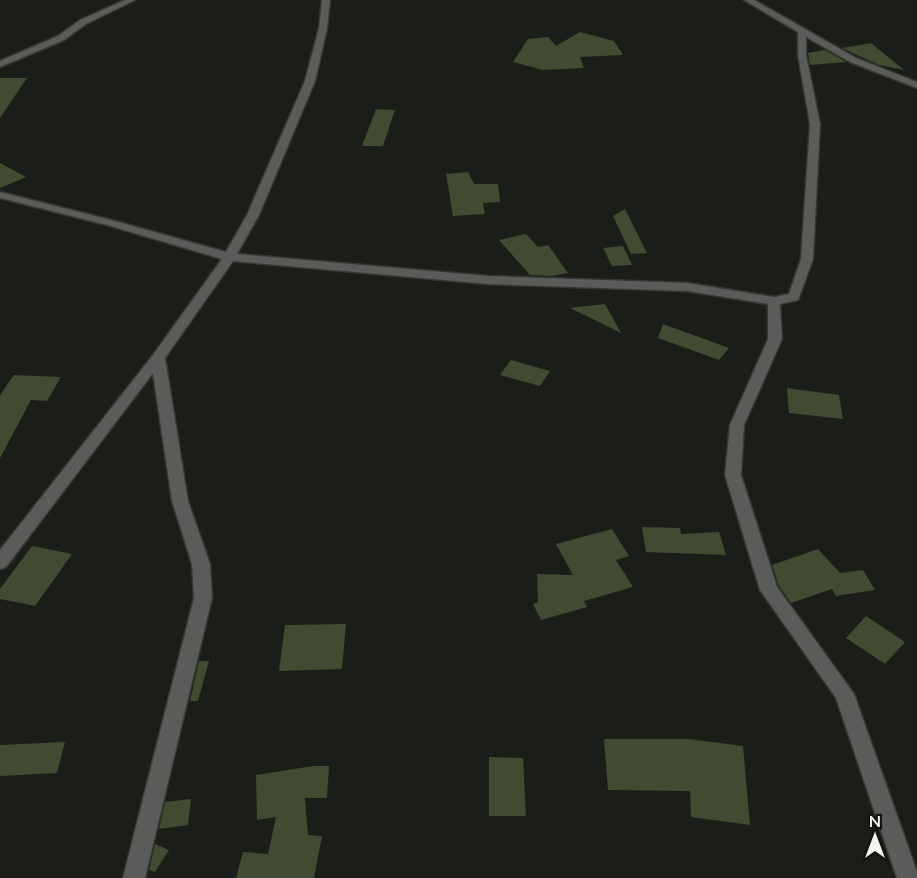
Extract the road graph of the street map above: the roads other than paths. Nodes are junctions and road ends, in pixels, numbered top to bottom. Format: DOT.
graph roads {
  1 [pos="131,0"];
  2 [pos="326,0"];
  3 [pos="748,0"];
  4 [pos="802,30"];
  5 [pos="0,64"];
  6 [pos="917,85"];
  7 [pos="0,195"];
  8 [pos="229,257"];
  9 [pos="774,301"];
  10 [pos="158,358"];
  11 [pos="0,562"];
  12 [pos="134,878"];
  13 [pos="908,878"];
  1 -- 5 [label="street"];
  2 -- 8 [label="street"];
  3 -- 4 [label="street"];
  4 -- 6 [label="street"];
  4 -- 9 [label="street"];
  7 -- 8 [label="street"];
  8 -- 9 [label="street"];
  8 -- 10 [label="street"];
  9 -- 13 [label="street"];
  10 -- 11 [label="street"];
  10 -- 12 [label="street"];
}
